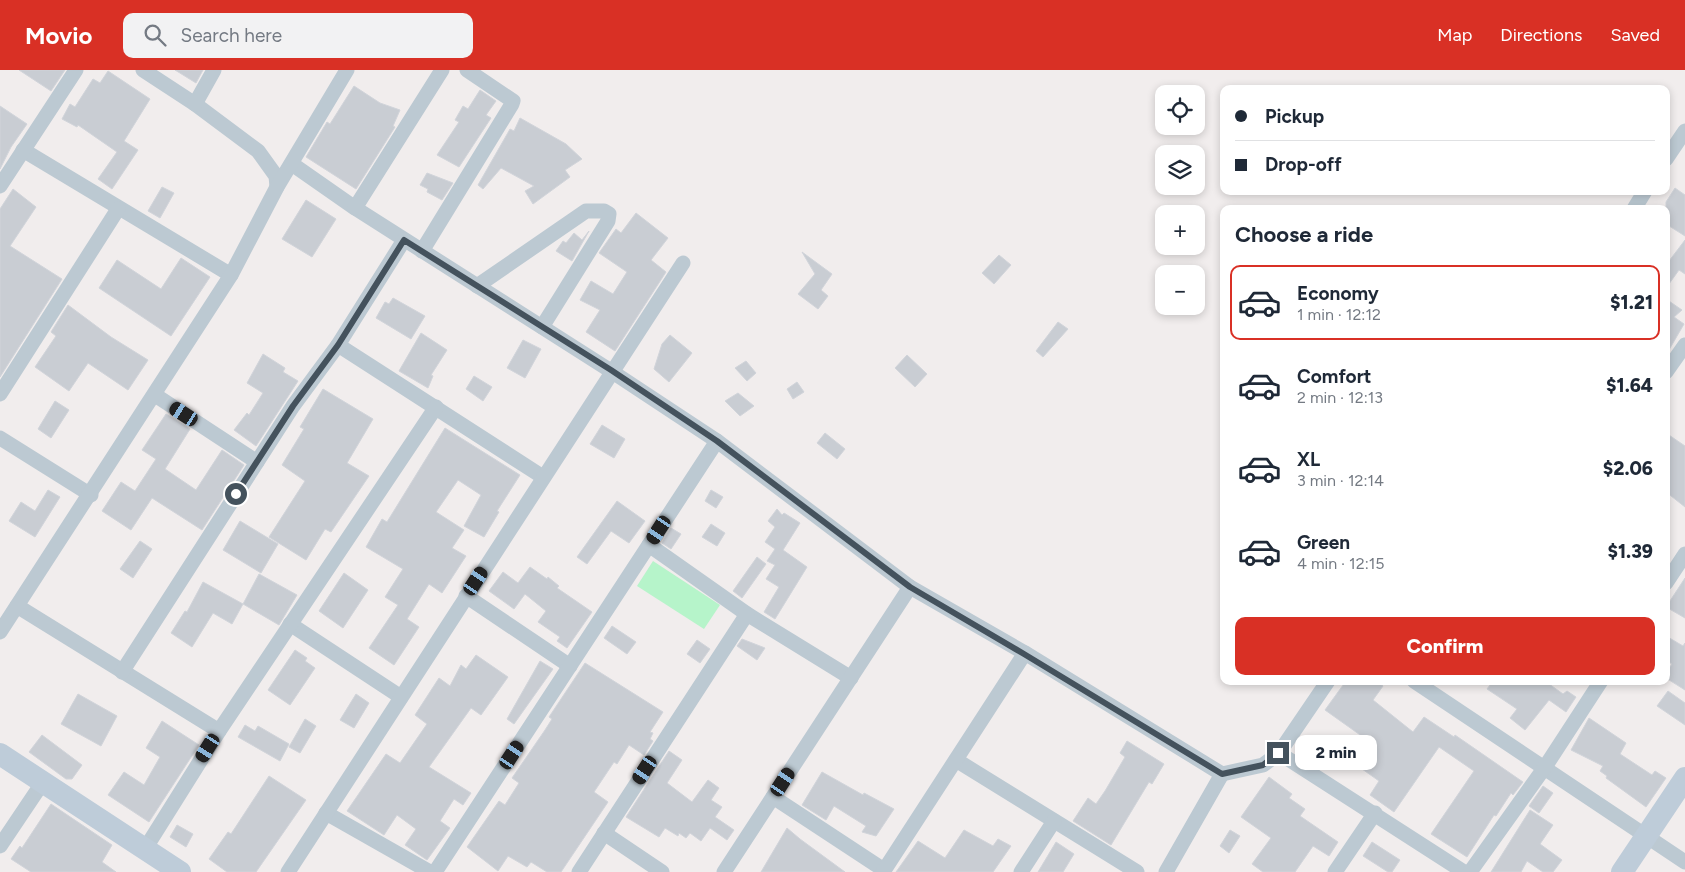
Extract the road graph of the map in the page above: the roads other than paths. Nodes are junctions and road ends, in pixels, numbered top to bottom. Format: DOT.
graph roads {
  1 [pos="76,70"];
  2 [pos="143,70"];
  3 [pos="214,70"];
  4 [pos="347,70"];
  5 [pos="442,70"];
  6 [pos="467,70"];
  7 [pos="195,104"];
  8 [pos="1685,131"];
  9 [pos="23,150"];
  10 [pos="1670,153"];
  11 [pos="292,164"];
  12 [pos="0,186"];
  13 [pos="277,187"];
  14 [pos="355,208"];
  15 [pos="118,209"];
  16 [pos="404,240"];
  17 [pos="422,251"];
  18 [pos="683,263"];
  19 [pos="231,275"];
  20 [pos="477,286"];
  21 [pos="542,327"];
  22 [pos="338,345"];
  23 [pos="1685,345"];
  24 [pos="1670,366"];
  25 [pos="611,370"];
  26 [pos="0,394"];
  27 [pos="155,395"];
  28 [pos="436,407"];
  29 [pos="0,438"];
  30 [pos="717,441"];
  31 [pos="257,462"];
  32 [pos="543,477"];
  33 [pos="91,495"];
  34 [pos="649,545"];
  35 [pos="1685,554"];
  36 [pos="1670,577"];
  37 [pos="910,587"];
  38 [pos="466,596"];
  39 [pos="17,606"];
  40 [pos="747,614"];
  41 [pos="290,624"];
  42 [pos="0,632"];
  43 [pos="1024,654"];
  44 [pos="570,666"];
  45 [pos="122,672"];
  46 [pos="851,678"];
  47 [pos="1325,685"];
  48 [pos="1420,685"];
  49 [pos="1598,685"];
  50 [pos="401,696"];
  51 [pos="218,731"];
  52 [pos="1278,753"];
  53 [pos="0,754"];
  54 [pos="956,760"];
  55 [pos="1545,767"];
  56 [pos="1222,774"];
  57 [pos="1685,778"];
  58 [pos="43,782"];
  59 [pos="773,796"];
  60 [pos="326,813"];
  61 [pos="1375,813"];
  62 [pos="1054,821"];
  63 [pos="604,833"];
  64 [pos="1646,836"];
  65 [pos="0,846"];
  66 [pos="145,849"];
  67 [pos="1685,862"];
  68 [pos="883,871"];
  69 [pos="180,872"];
  70 [pos="288,872"];
  71 [pos="430,872"];
  72 [pos="435,872"];
  73 [pos="579,872"];
  74 [pos="662,872"];
  75 [pos="724,872"];
  76 [pos="1021,872"];
  77 [pos="1137,872"];
  78 [pos="1166,872"];
  79 [pos="1335,872"];
  80 [pos="1464,872"];
  81 [pos="1470,872"];
  82 [pos="1622,872"];
  1 -- 9 [label="street"];
  2 -- 7 [label="street"];
  3 -- 7 [label="street"];
  4 -- 11 [label="street"];
  5 -- 14 [label="street"];
  6 -- 17 [label="street"];
  7 -- 13 [label="street"];
  8 -- 10 [label="street"];
  9 -- 12 [label="street"];
  9 -- 15 [label="street"];
  11 -- 13 [label="street"];
  11 -- 14 [label="street"];
  13 -- 19 [label="street"];
  14 -- 16 [label="street"];
  15 -- 19 [label="street"];
  15 -- 26 [label="street"];
  16 -- 17 [label="street"];
  16 -- 22 [label="street"];
  17 -- 20 [label="street"];
  18 -- 25 [label="street"];
  19 -- 27 [label="street"];
  20 -- 21 [label="street"];
  20 -- 21 [label="street"];
  21 -- 25 [label="street"];
  22 -- 28 [label="street"];
  22 -- 31 [label="street"];
  23 -- 24 [label="street"];
  25 -- 30 [label="street"];
  25 -- 32 [label="street"];
  27 -- 31 [label="street"];
  27 -- 33 [label="street"];
  28 -- 32 [label="street"];
  28 -- 41 [label="street"];
  29 -- 33 [label="street"];
  30 -- 34 [label="street"];
  30 -- 37 [label="street"];
  31 -- 45 [label="street"];
  32 -- 38 [label="street"];
  33 -- 39 [label="street"];
  34 -- 40 [label="street"];
  34 -- 44 [label="street"];
  35 -- 36 [label="street"];
  37 -- 43 [label="street"];
  37 -- 46 [label="street"];
  38 -- 44 [label="street"];
  38 -- 50 [label="street"];
  39 -- 42 [label="street"];
  39 -- 45 [label="street"];
  40 -- 46 [label="street"];
  40 -- 63 [label="street"];
  41 -- 50 [label="street"];
  41 -- 51 [label="street"];
  43 -- 54 [label="street"];
  43 -- 56 [label="street"];
  44 -- 72 [label="street"];
  45 -- 51 [label="street"];
  46 -- 59 [label="street"];
  47 -- 52 [label="street"];
  48 -- 55 [label="street"];
  49 -- 55 [label="street"];
  50 -- 60 [label="street"];
  51 -- 66 [label="street"];
  52 -- 56 [label="street"];
  52 -- 61 [label="street"];
  53 -- 58 [label="main road"];
  54 -- 62 [label="street"];
  54 -- 68 [label="street"];
  55 -- 64 [label="street"];
  55 -- 81 [label="street"];
  56 -- 78 [label="street"];
  57 -- 64 [label="main road"];
  58 -- 65 [label="street"];
  58 -- 66 [label="main road"];
  59 -- 68 [label="street"];
  59 -- 75 [label="street"];
  60 -- 70 [label="street"];
  60 -- 71 [label="street"];
  61 -- 79 [label="street"];
  61 -- 80 [label="street"];
  62 -- 76 [label="street"];
  62 -- 77 [label="street"];
  63 -- 73 [label="street"];
  63 -- 74 [label="street"];
  64 -- 67 [label="street"];
  64 -- 82 [label="main road"];
  66 -- 69 [label="main road"];
}
